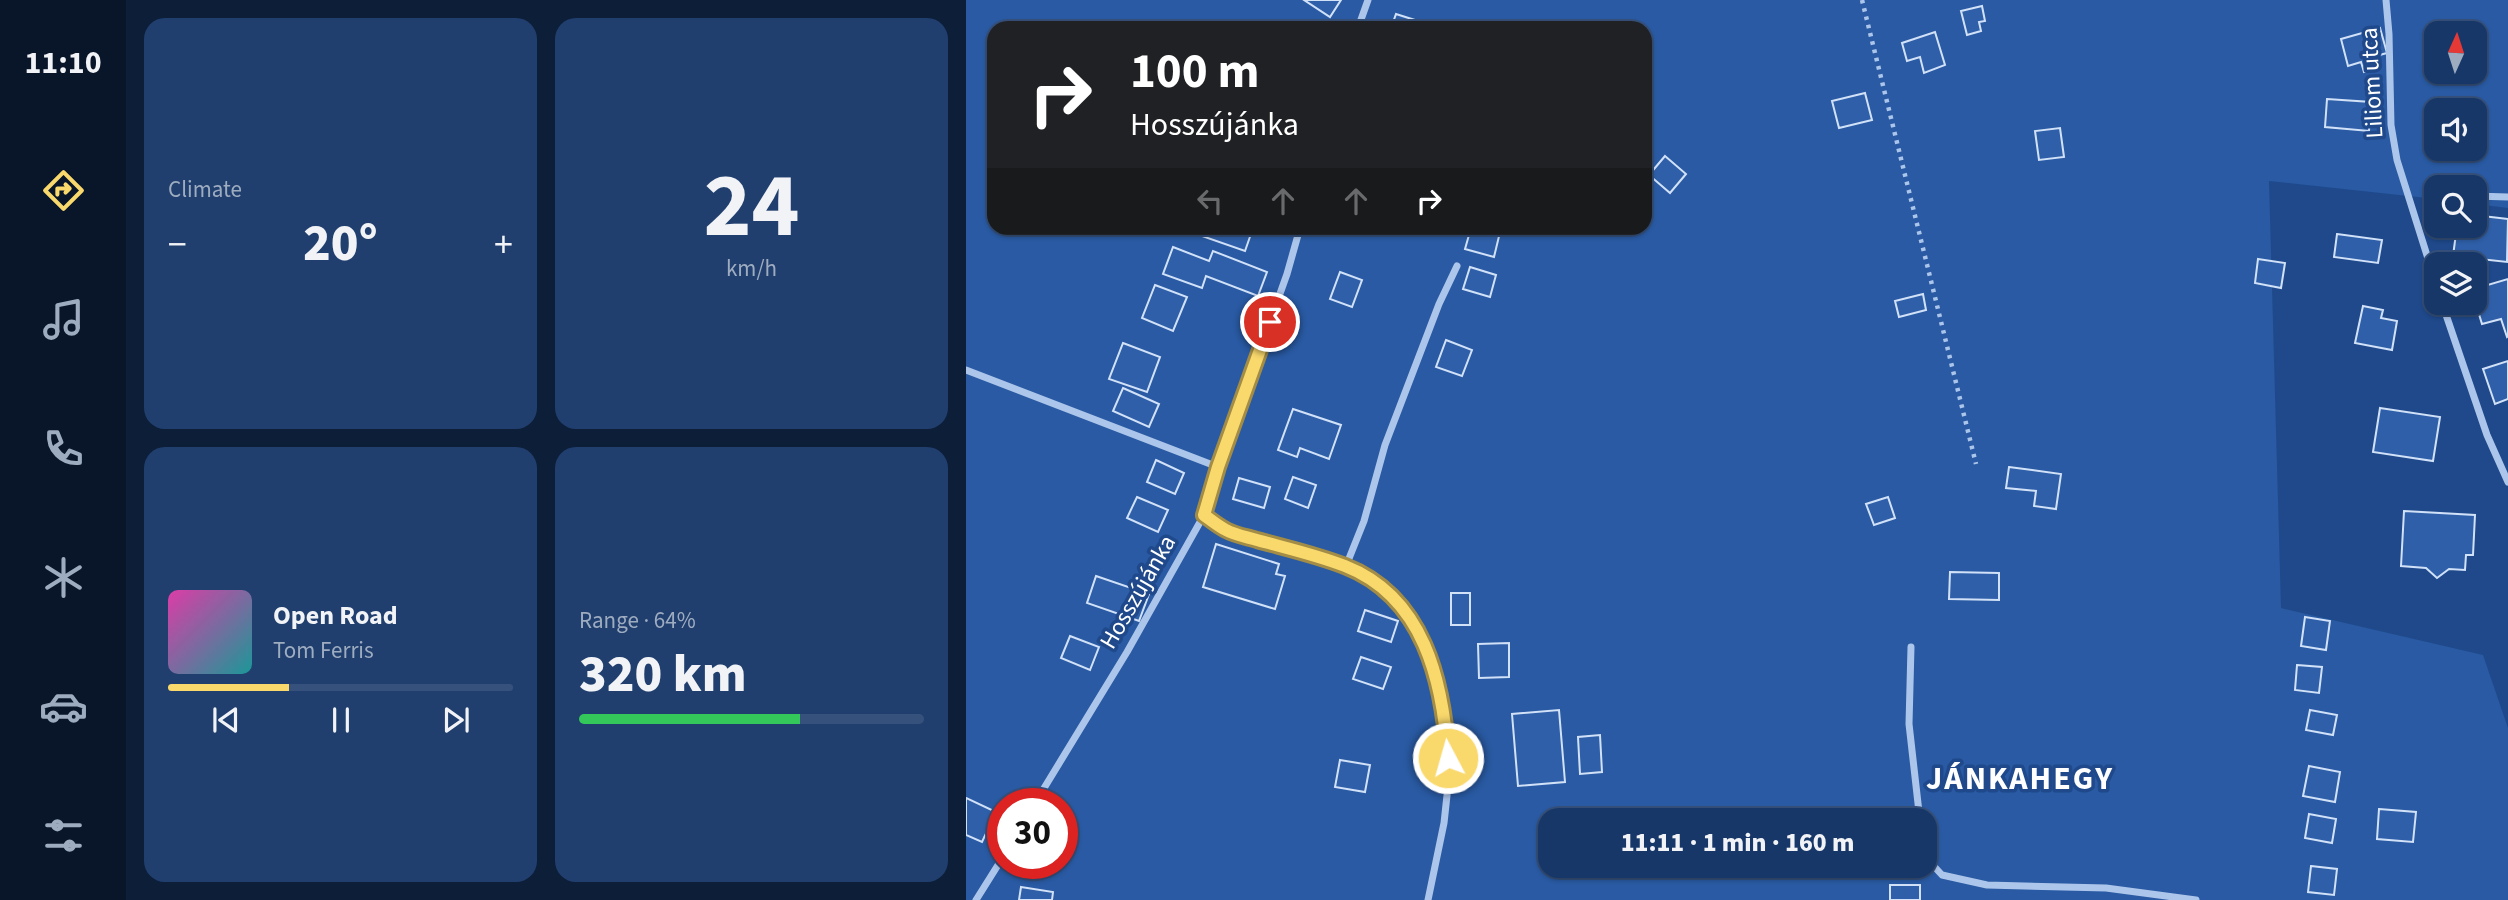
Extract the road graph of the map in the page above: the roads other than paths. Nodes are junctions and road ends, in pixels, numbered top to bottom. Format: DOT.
graph roads {
  1 [pos="1368,0"];
  2 [pos="2386,0"];
  3 [pos="1360,21"];
  4 [pos="2487,196"];
  5 [pos="2508,197"];
  6 [pos="1298,235"];
  7 [pos="2426,252"];
  8 [pos="1457,266"];
  9 [pos="2446,315"];
  10 [pos="966,370"];
  11 [pos="1218,467"];
  12 [pos="2508,482"];
  13 [pos="1204,515"];
  14 [pos="1346,566"];
  15 [pos="1911,648"];
  16 [pos="1044,788"];
  17 [pos="1919,808"];
  18 [pos="1937,869"];
  19 [pos="989,879"];
  20 [pos="976,900"];
  21 [pos="1428,900"];
  22 [pos="2196,900"];
  1 -- 3 [label="street"];
  2 -- 7 [label="street, Liliom utca"];
  4 -- 5 [label="street"];
  6 -- 11 [label="street, Hosszújánka"];
  8 -- 14 [label="street"];
  9 -- 12 [label="street"];
  10 -- 11 [label="street"];
  11 -- 13 [label="street, Hosszújánka"];
  13 -- 14 [label="street"];
  13 -- 16 [label="street, Hosszújánka"];
  14 -- 21 [label="street"];
  15 -- 17 [label="street"];
  18 -- 22 [label="street"];
  19 -- 20 [label="street"];
}
